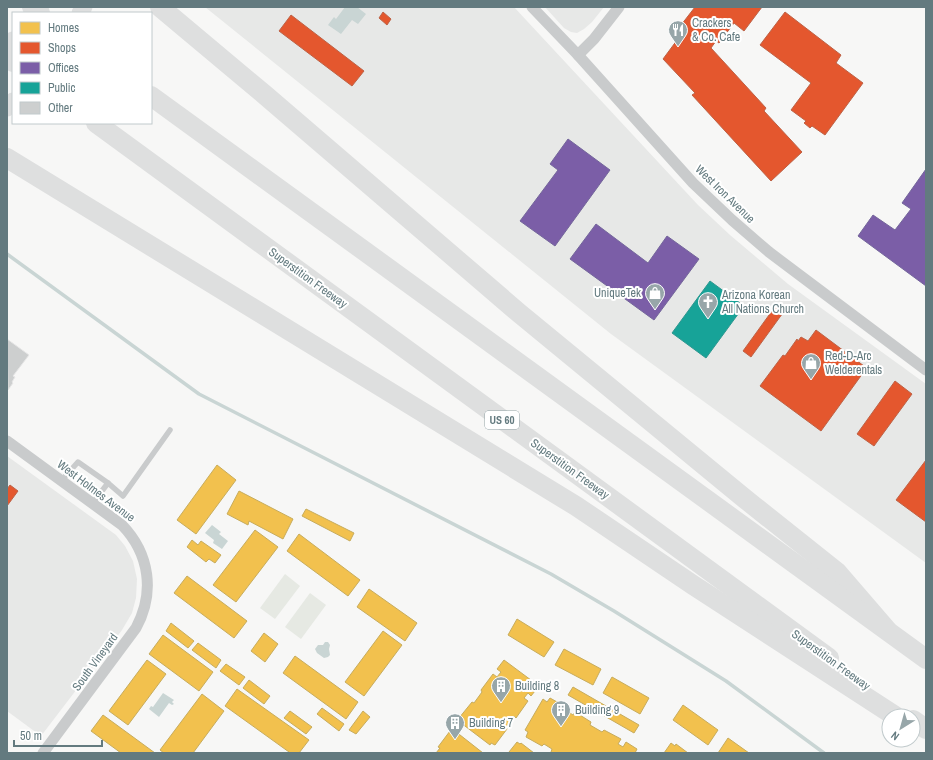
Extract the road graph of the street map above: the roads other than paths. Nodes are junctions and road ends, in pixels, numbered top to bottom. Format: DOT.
graph roads {
  1 [pos="160,7"];
  2 [pos="532,7"];
  3 [pos="619,7"];
  4 [pos="578,55"];
  5 [pos="152,97"];
  6 [pos="97,124"];
  7 [pos="7,158"];
  8 [pos="926,370"];
  9 [pos="170,430"];
  10 [pos="7,441"];
  11 [pos="61,481"];
  12 [pos="108,483"];
  13 [pos="92,504"];
  14 [pos="148,578"];
  15 [pos="887,630"];
  16 [pos="926,659"];
  17 [pos="883,708"];
  18 [pos="897,708"];
  19 [pos="43,753"];
  1 -- 15 [label="highway"];
  2 -- 4 [label="street, West Iron Avenue"];
  3 -- 4 [label="street"];
  4 -- 8 [label="street, West Iron Avenue"];
  5 -- 15 [label="highway"];
  6 -- 18 [label="highway, Superstition Freeway / US 60"];
  7 -- 17 [label="highway"];
  9 -- 12 [label="lane"];
  10 -- 11 [label="street, West Holmes Avenue"];
  11 -- 12 [label="lane"];
  11 -- 13 [label="street, West Holmes Avenue"];
  12 -- 13 [label="lane"];
  13 -- 14 [label="street, West Holmes Avenue"];
  14 -- 19 [label="street, South Vineyard"];
  15 -- 16 [label="highway"];
}
